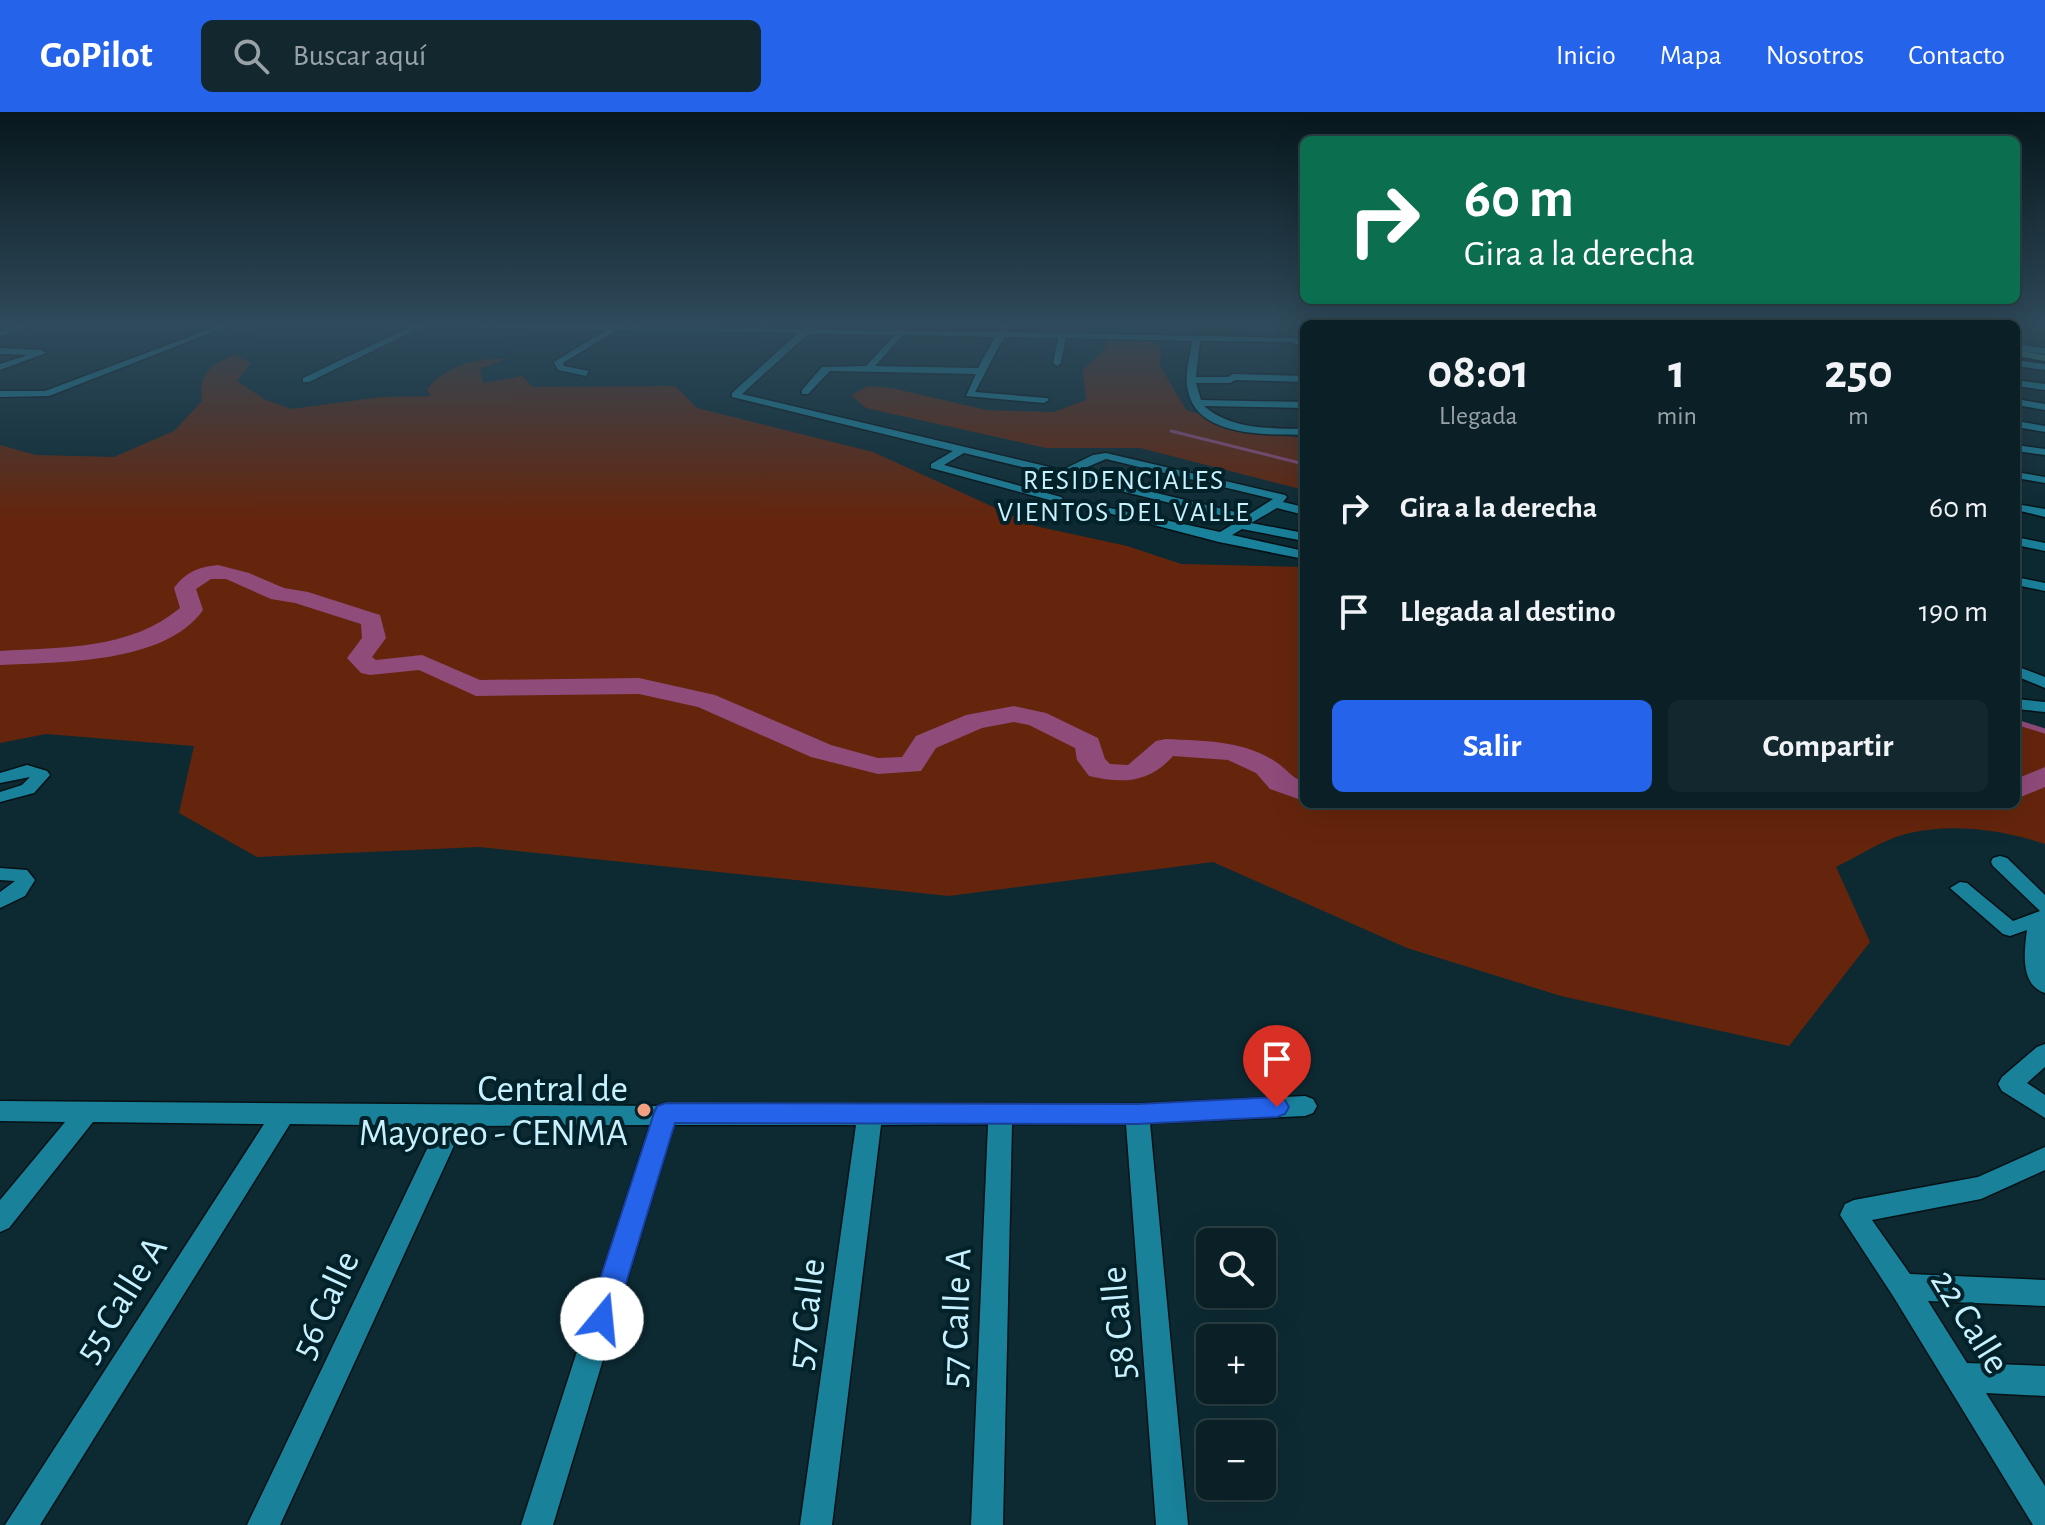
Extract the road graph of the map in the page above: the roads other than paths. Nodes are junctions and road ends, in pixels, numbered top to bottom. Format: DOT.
graph roads {
  1 [pos="59,389"];
  2 [pos="742,389"];
  3 [pos="808,389"];
  4 [pos="971,389"];
  5 [pos="1193,389"];
  6 [pos="1232,389"];
  7 [pos="805,392"];
  8 [pos="0,394"];
  9 [pos="1300,395"];
  10 [pos="1234,398"];
  11 [pos="1044,400"];
  12 [pos="1198,403"];
  13 [pos="2020,403"];
  14 [pos="1300,405"];
  15 [pos="2045,407"];
  16 [pos="2020,425"];
  17 [pos="2045,429"];
  18 [pos="1300,432"];
  19 [pos="964,449"];
  20 [pos="2020,449"];
  21 [pos="2045,452"];
  22 [pos="1066,473"];
  23 [pos="2020,476"];
  24 [pos="2045,480"];
  25 [pos="1057,499"];
  26 [pos="1276,500"];
  27 [pos="1087,506"];
  28 [pos="2020,508"];
  29 [pos="1300,509"];
  30 [pos="2045,513"];
  31 [pos="1248,520"];
  32 [pos="1300,536"];
  33 [pos="1219,538"];
  34 [pos="2020,542"];
  35 [pos="2045,547"];
  36 [pos="1300,554"];
  37 [pos="2020,582"];
  38 [pos="2045,587"];
  39 [pos="2022,671"];
  40 [pos="2045,683"];
  41 [pos="2020,704"];
  42 [pos="2045,707"];
  43 [pos="0,778"];
  44 [pos="0,797"];
  45 [pos="2000,862"];
  46 [pos="0,874"];
  47 [pos="1960,888"];
  48 [pos="0,901"];
  49 [pos="2043,915"];
  50 [pos="2045,985"];
  51 [pos="2045,1053"];
  52 [pos="1305,1106"];
  53 [pos="2045,1108"];
  54 [pos="0,1111"];
  55 [pos="86,1113"];
  56 [pos="666,1113"];
  57 [pos="283,1114"];
  58 [pos="870,1114"];
  59 [pos="1000,1114"];
  60 [pos="1137,1114"];
  61 [pos="455,1116"];
  62 [pos="2045,1158"];
  63 [pos="0,1220"];
  64 [pos="1903,1287"];
  65 [pos="2045,1293"];
  66 [pos="1958,1377"];
  67 [pos="2045,1381"];
  68 [pos="2045,1515"];
  69 [pos="21,1525"];
  70 [pos="263,1525"];
  71 [pos="537,1525"];
  72 [pos="816,1525"];
  73 [pos="987,1525"];
  74 [pos="1172,1525"];
  1 -- 8 [label="street"];
  2 -- 19 [label="street"];
  3 -- 7 [label="street"];
  4 -- 11 [label="street"];
  5 -- 12 [label="street"];
  6 -- 10 [label="street"];
  9 -- 10 [label="street"];
  10 -- 12 [label="street"];
  10 -- 14 [label="street"];
  12 -- 18 [label="street"];
  13 -- 15 [label="street"];
  16 -- 17 [label="street"];
  19 -- 22 [label="street"];
  19 -- 25 [label="street"];
  20 -- 21 [label="street"];
  22 -- 26 [label="street"];
  22 -- 31 [label="street"];
  23 -- 24 [label="street"];
  26 -- 29 [label="street"];
  26 -- 31 [label="street"];
  27 -- 33 [label="street"];
  28 -- 30 [label="street"];
  31 -- 32 [label="street"];
  31 -- 33 [label="street"];
  33 -- 36 [label="street"];
  34 -- 35 [label="street"];
  37 -- 38 [label="street"];
  39 -- 40 [label="street"];
  41 -- 42 [label="street"];
  43 -- 44 [label="street"];
  45 -- 49 [label="street"];
  46 -- 48 [label="street"];
  47 -- 49 [label="street"];
  49 -- 50 [label="street"];
  51 -- 53 [label="street"];
  52 -- 60 [label="street"];
  54 -- 55 [label="street"];
  55 -- 57 [label="street"];
  55 -- 63 [label="street"];
  56 -- 58 [label="street"];
  56 -- 61 [label="street"];
  56 -- 71 [label="street"];
  57 -- 61 [label="street"];
  57 -- 69 [label="street, 55 Calle A"];
  58 -- 59 [label="street"];
  58 -- 72 [label="street, 57 Calle"];
  59 -- 60 [label="street"];
  59 -- 73 [label="street, 57 Calle A"];
  60 -- 74 [label="street, 58 Calle"];
  61 -- 70 [label="street, 56 Calle"];
  62 -- 64 [label="street, 22 Calle"];
  64 -- 65 [label="street"];
  64 -- 66 [label="street, 22 Calle"];
  66 -- 67 [label="street"];
  66 -- 68 [label="street, 22 Calle"];
}
